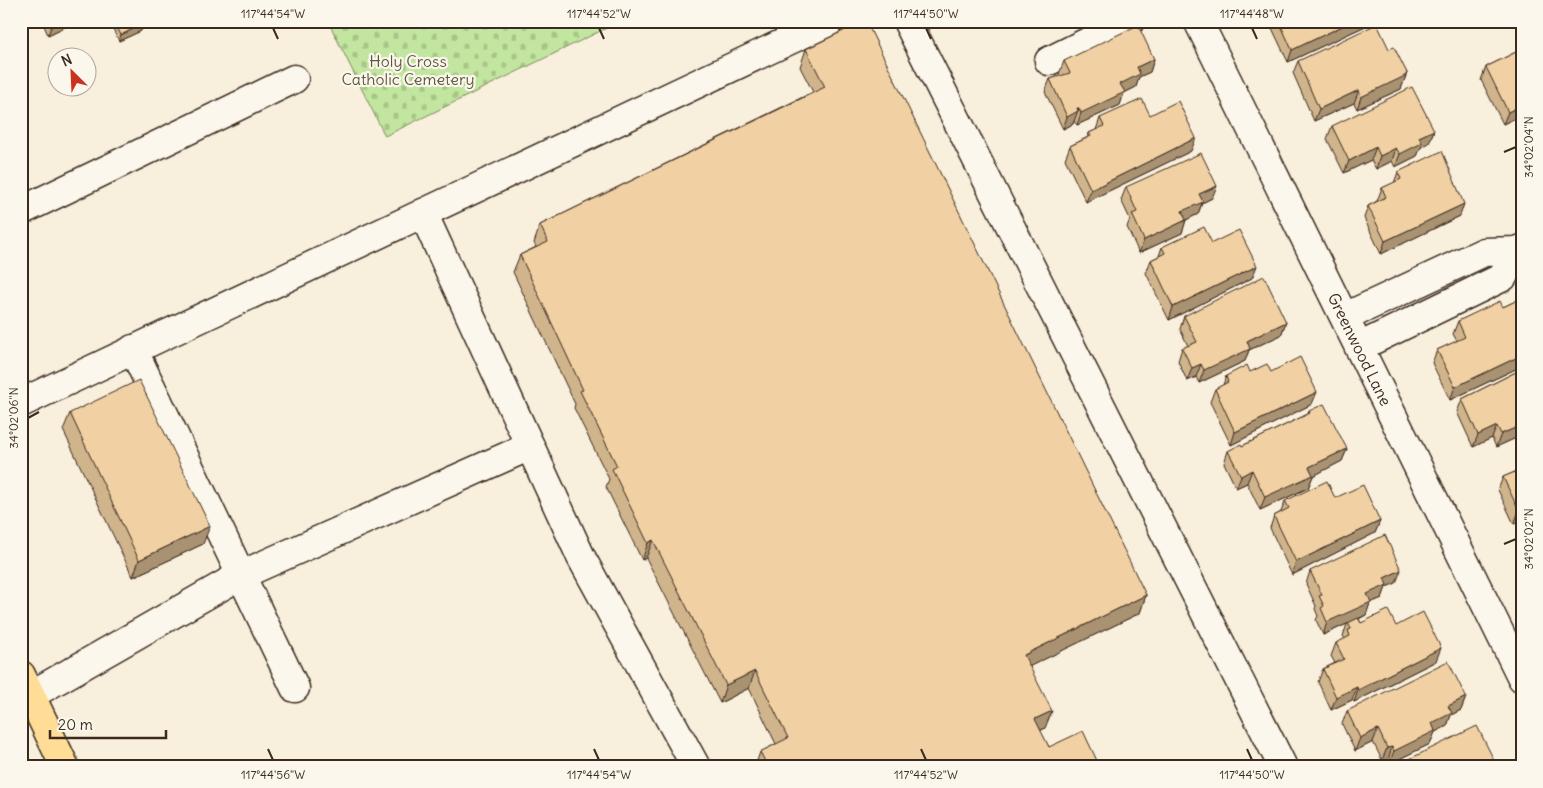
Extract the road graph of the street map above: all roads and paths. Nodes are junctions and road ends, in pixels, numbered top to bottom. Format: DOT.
graph roads {
  1 [pos="830,21"];
  2 [pos="906,21"];
  3 [pos="1130,21"];
  4 [pos="1198,21"];
  5 [pos="1050,61"];
  6 [pos="294,80"];
  7 [pos="21,211"];
  8 [pos="424,213"];
  9 [pos="1519,250"];
  10 [pos="1345,317"];
  11 [pos="1359,347"];
  12 [pos="134,349"];
  13 [pos="21,403"];
  14 [pos="530,446"];
  15 [pos="241,575"];
  16 [pos="1522,678"];
  17 [pos="295,688"];
  18 [pos="24,690"];
  19 [pos="65,767"];
  20 [pos="696,767"];
  21 [pos="1283,767"];
  1 -- 8 [label="street"];
  2 -- 21 [label="street"];
  3 -- 5 [label="street"];
  4 -- 10 [label="street, Greenwood Lane"];
  6 -- 7 [label="street"];
  8 -- 12 [label="street"];
  8 -- 14 [label="street"];
  9 -- 10 [label="street"];
  9 -- 11 [label="street"];
  10 -- 11 [label="street, Greenwood Lane"];
  11 -- 16 [label="street, Greenwood Lane"];
  12 -- 13 [label="street"];
  12 -- 15 [label="street"];
  14 -- 15 [label="street"];
  14 -- 20 [label="street"];
  15 -- 17 [label="street"];
  15 -- 18 [label="street"];
  18 -- 19 [label="main road"];
}
